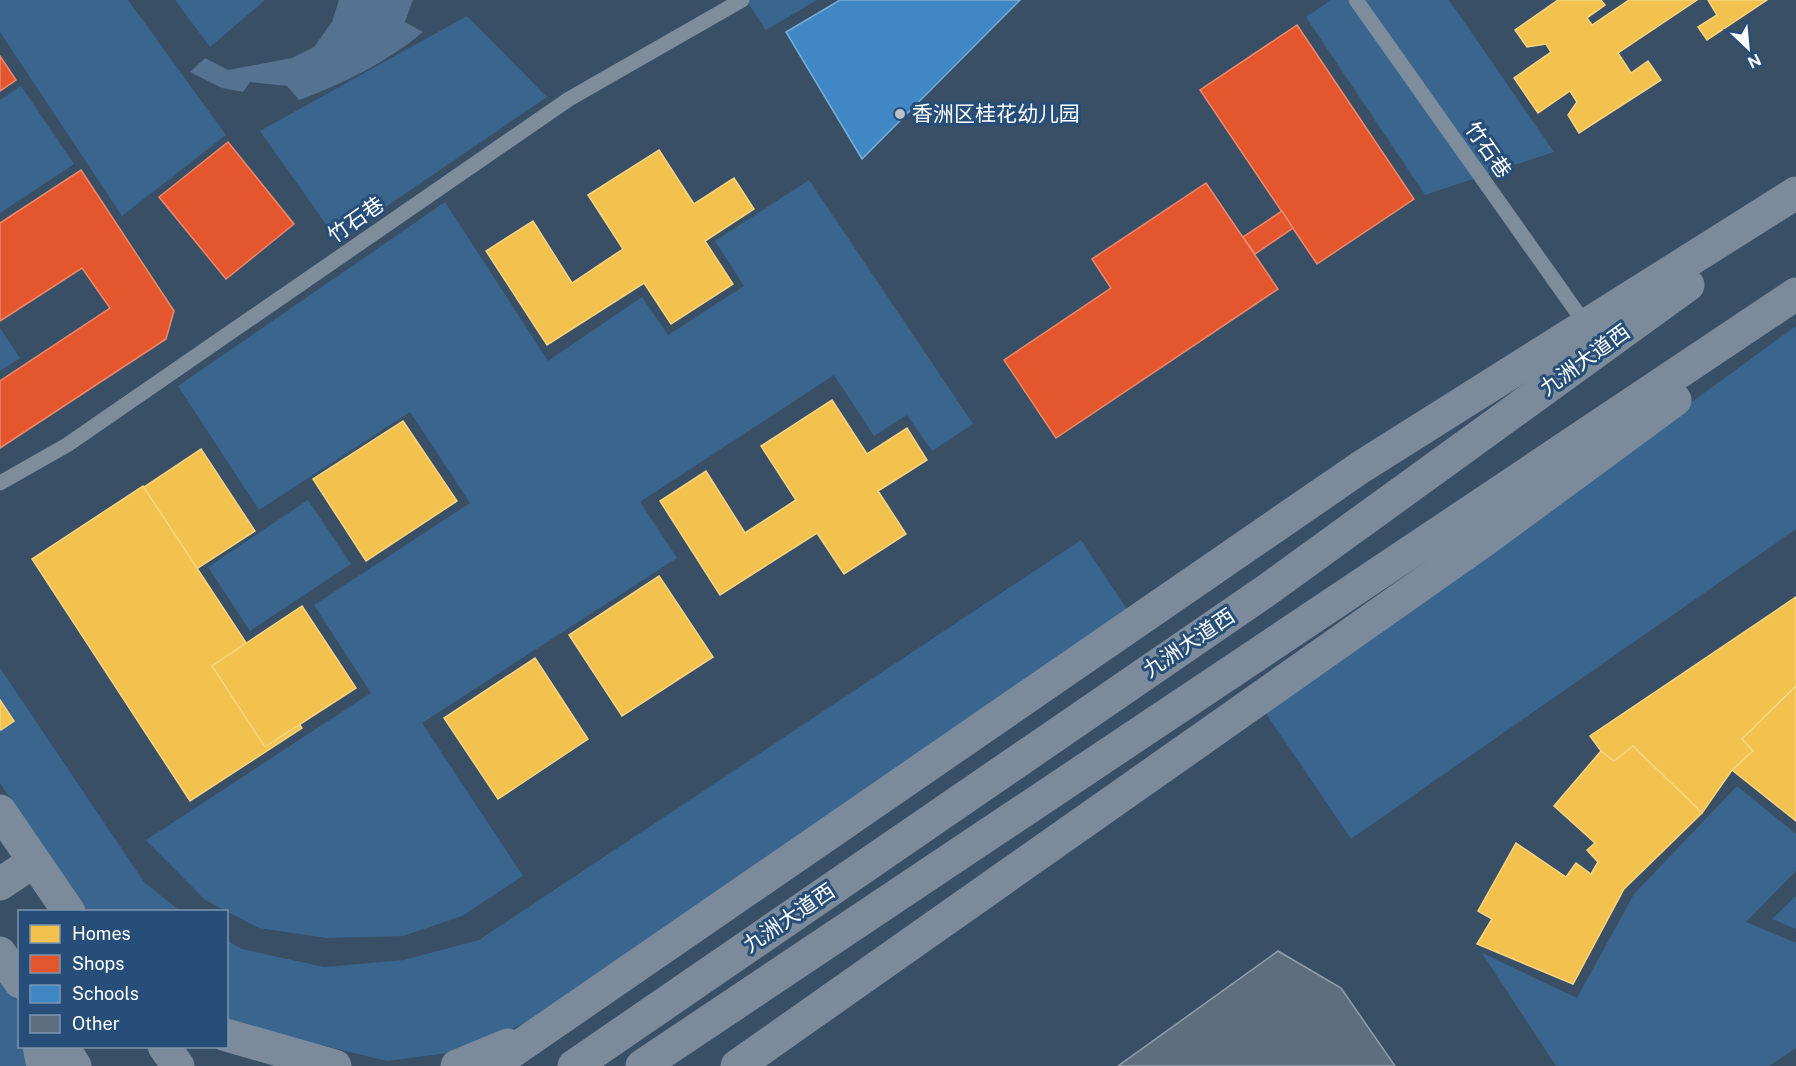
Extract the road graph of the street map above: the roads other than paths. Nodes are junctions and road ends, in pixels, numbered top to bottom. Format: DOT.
graph roads {
  1 [pos="742,0"];
  2 [pos="1356,0"];
  3 [pos="1796,193"];
  4 [pos="1796,200"];
  5 [pos="1796,207"];
  6 [pos="1796,294"];
  7 [pos="1796,311"];
  8 [pos="1586,325"];
  9 [pos="0,483"];
  10 [pos="0,811"];
  11 [pos="33,862"];
  12 [pos="0,884"];
  13 [pos="68,910"];
  14 [pos="0,953"];
  15 [pos="18,979"];
  16 [pos="566,1015"];
  17 [pos="228,1036"];
  18 [pos="39,1048"];
  19 [pos="63,1048"];
  20 [pos="166,1048"];
  21 [pos="43,1066"];
  22 [pos="75,1066"];
  23 [pos="178,1066"];
  24 [pos="335,1066"];
  25 [pos="457,1066"];
  26 [pos="491,1066"];
  27 [pos="525,1066"];
  28 [pos="574,1066"];
  29 [pos="642,1066"];
  30 [pos="737,1066"];
  1 -- 9 [label="lane, 竹石巷"];
  2 -- 8 [label="lane, 竹石巷"];
  3 -- 8 [label="main road"];
  4 -- 27 [label="main road"];
  5 -- 28 [label="main road, 九洲大道西"];
  6 -- 29 [label="main road, 九洲大道西"];
  7 -- 30 [label="main road"];
  8 -- 16 [label="main road"];
  10 -- 11 [label="main road"];
  11 -- 12 [label="main road"];
  11 -- 13 [label="main road"];
  14 -- 15 [label="main road"];
  16 -- 25 [label="main road"];
  16 -- 26 [label="main road"];
  17 -- 24 [label="main road"];
  18 -- 21 [label="main road"];
  19 -- 22 [label="main road"];
  20 -- 23 [label="main road"];
}
